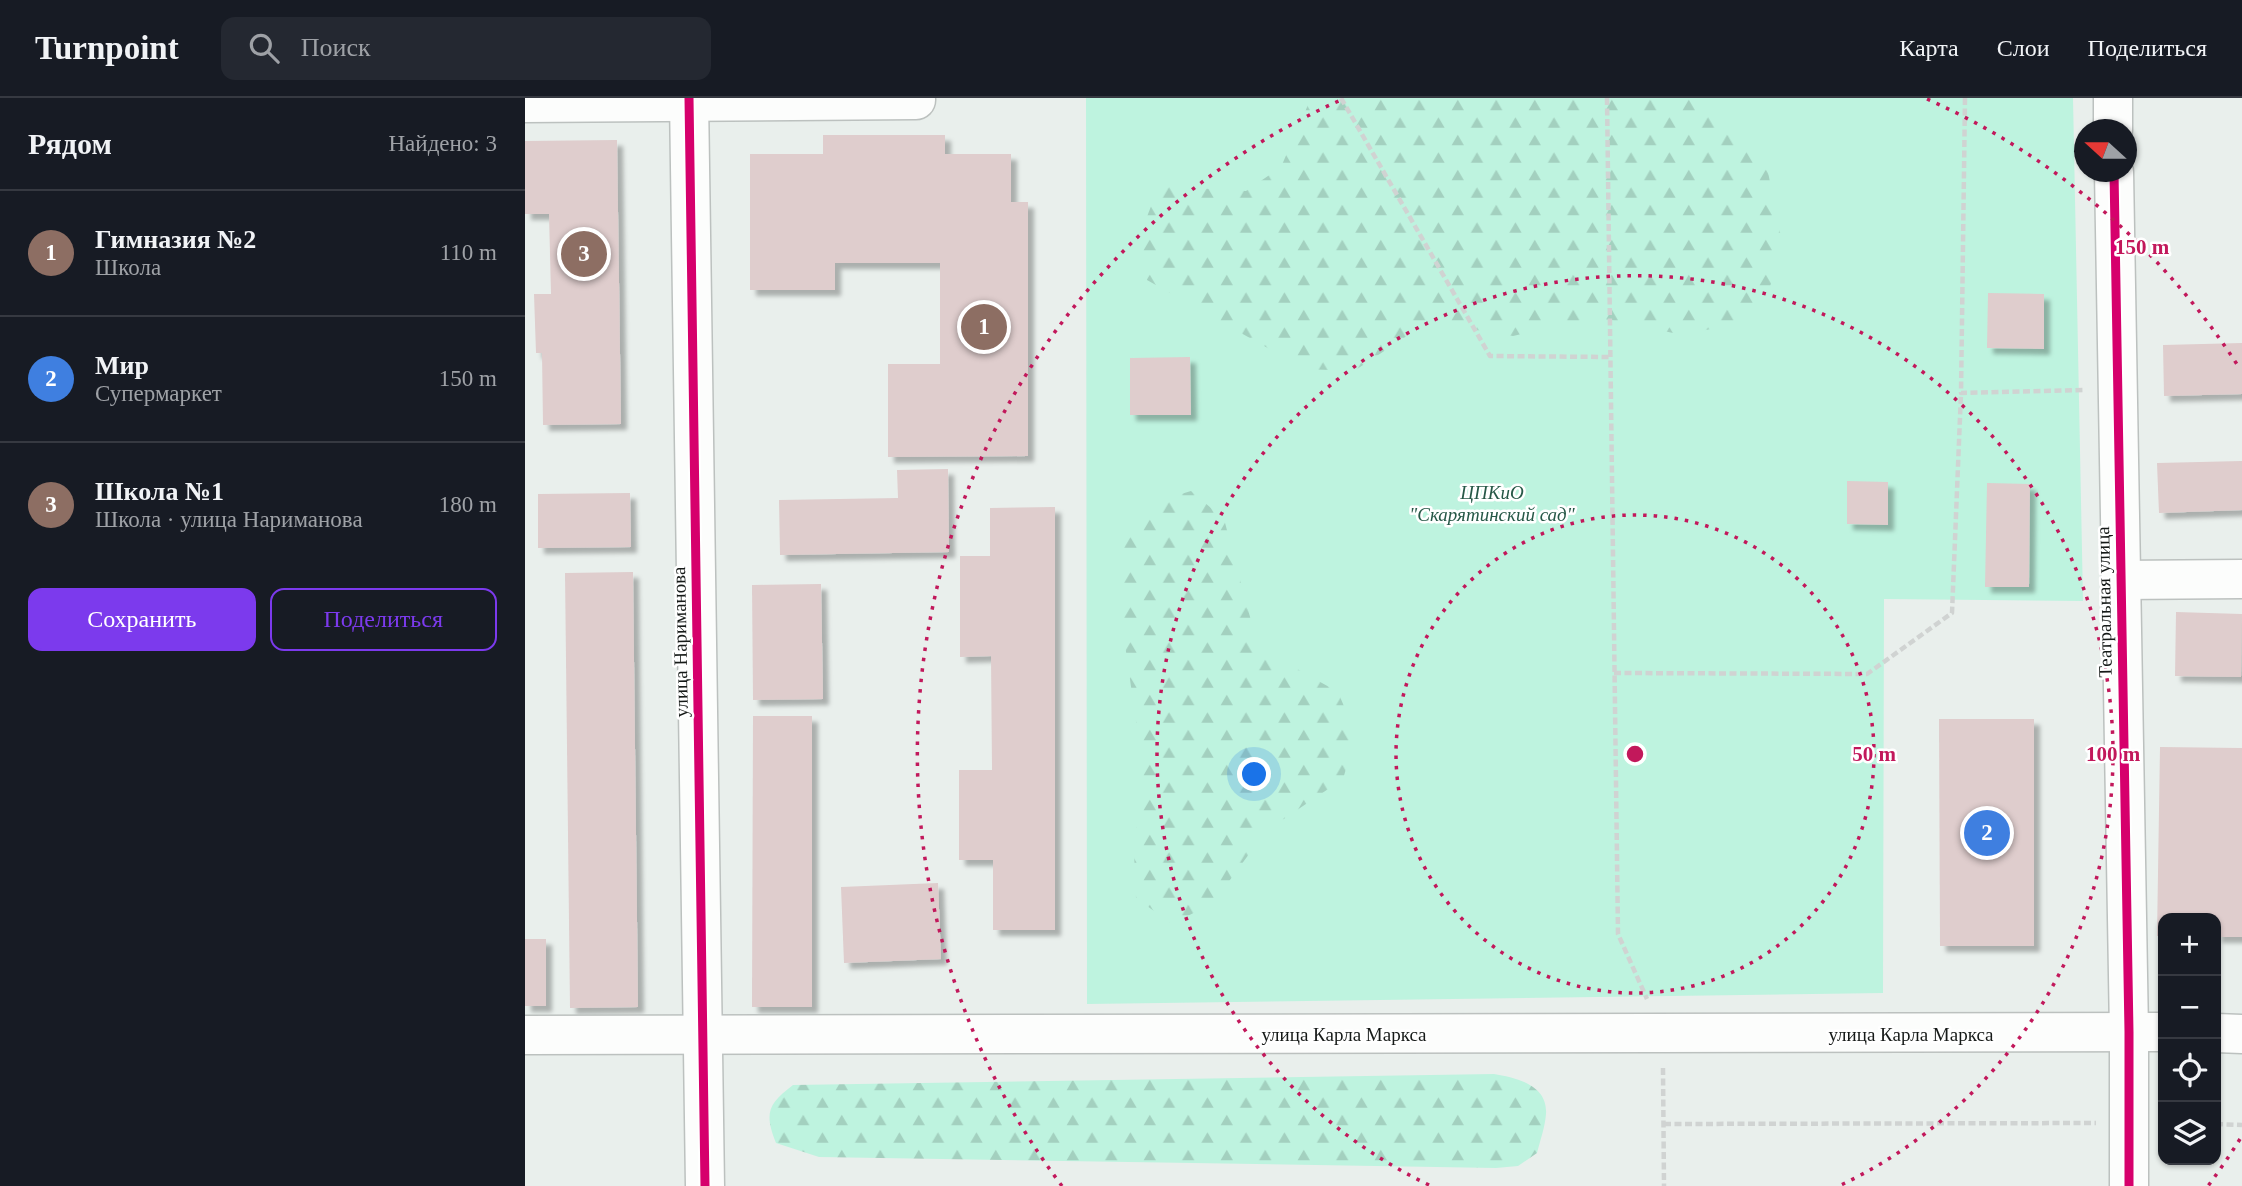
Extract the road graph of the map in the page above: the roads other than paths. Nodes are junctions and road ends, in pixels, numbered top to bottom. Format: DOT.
graph roads {
  1 [pos="2113,98"];
  2 [pos="689,100"];
  3 [pos="916,100"];
  4 [pos="525,103"];
  5 [pos="2113,119"];
  6 [pos="2114,182"];
  7 [pos="2242,579"];
  8 [pos="2121,580"];
  9 [pos="2146,1032"];
  10 [pos="2221,1033"];
  11 [pos="703,1034"];
  12 [pos="2242,1034"];
  13 [pos="525,1035"];
  14 [pos="705,1186"];
  15 [pos="2129,1186"];
  1 -- 5 [label="street"];
  2 -- 3 [label="street"];
  2 -- 4 [label="street"];
  2 -- 11 [label="street, улица Нариманова"];
  6 -- 8 [label="street, Театральная улица"];
  7 -- 8 [label="street"];
  8 -- 9 [label="street, Театральная улица"];
  9 -- 11 [label="street, улица Карла Маркса"];
  9 -- 15 [label="street, Театральная улица"];
  10 -- 12 [label="street"];
  11 -- 13 [label="street, улица Карла Маркса"];
  11 -- 14 [label="street, улица Нариманова"];
}
